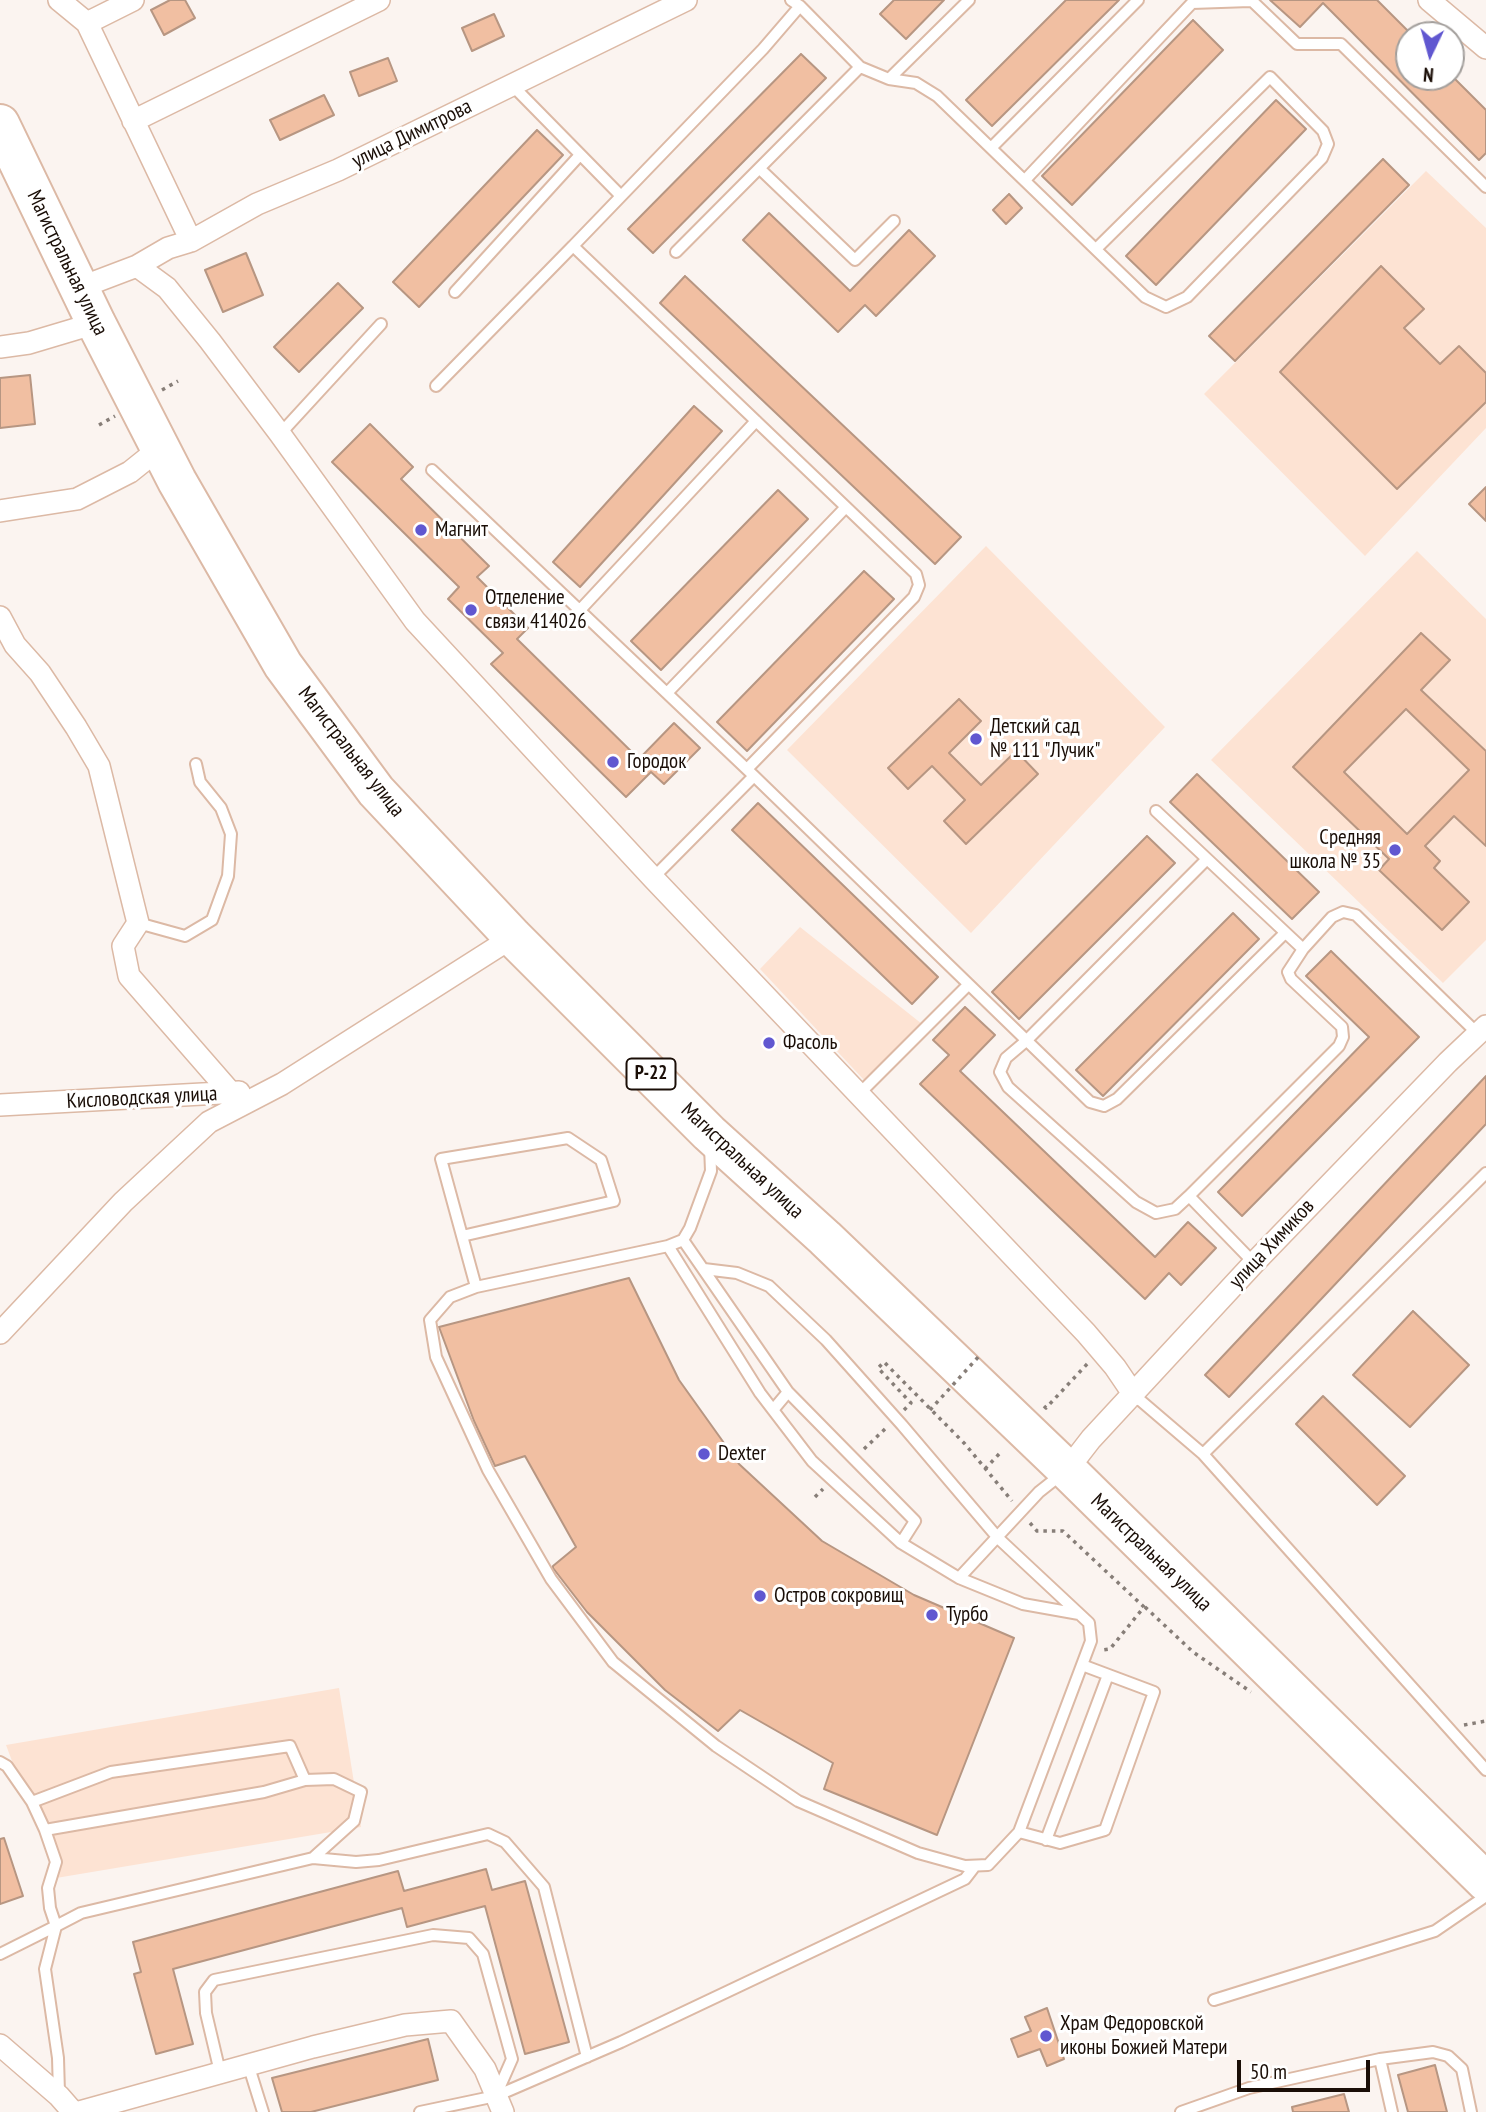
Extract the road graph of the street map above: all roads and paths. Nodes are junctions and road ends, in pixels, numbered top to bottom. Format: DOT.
graph roads {
  1 [pos="59,0"];
  2 [pos="133,0"];
  3 [pos="379,0"];
  4 [pos="686,0"];
  5 [pos="969,0"];
  6 [pos="1138,0"];
  7 [pos="1250,0"];
  8 [pos="1429,0"];
  9 [pos="1189,2"];
  10 [pos="796,3"];
  11 [pos="87,23"];
  12 [pos="1486,48"];
  13 [pos="860,66"];
  14 [pos="889,79"];
  15 [pos="512,85"];
  16 [pos="133,121"];
  17 [pos="0,124"];
  18 [pos="991,148"];
  19 [pos="579,156"];
  20 [pos="760,169"];
  21 [pos="1025,180"];
  22 [pos="1486,187"];
  23 [pos="621,196"];
  24 [pos="894,221"];
  25 [pos="191,241"];
  26 [pos="573,246"];
  27 [pos="1096,249"];
  28 [pos="676,252"];
  29 [pos="137,266"];
  30 [pos="79,288"];
  31 [pos="455,292"];
  32 [pos="96,323"];
  33 [pos="381,324"];
  34 [pos="0,347"];
  35 [pos="436,386"];
  36 [pos="756,421"];
  37 [pos="279,434"];
  38 [pos="160,448"];
  39 [pos="432,470"];
  40 [pos="846,507"];
  41 [pos="0,511"];
  42 [pos="580,610"];
  43 [pos="0,617"];
  44 [pos="667,693"];
  45 [pos="196,764"];
  46 [pos="751,773"];
  47 [pos="1156,811"];
  48 [pos="1207,859"];
  49 [pos="653,878"];
  50 [pos="138,923"];
  51 [pos="1285,933"];
  52 [pos="513,937"];
  53 [pos="1303,949"];
  54 [pos="968,985"];
  55 [pos="1482,1030"];
  56 [pos="1026,1041"];
  57 [pos="282,1084"];
  58 [pos="231,1093"];
  59 [pos="858,1095"];
  60 [pos="0,1105"];
  61 [pos="709,1133"];
  62 [pos="1486,1173"];
  63 [pos="1189,1196"];
  64 [pos="462,1236"];
  65 [pos="683,1240"];
  66 [pos="668,1246"];
  67 [pos="1254,1263"];
  68 [pos="704,1269"];
  69 [pos="476,1287"];
  70 [pos="0,1333"];
  71 [pos="1101,1350"];
  72 [pos="981,1354"];
  73 [pos="788,1392"];
  74 [pos="1134,1395"];
  75 [pos="1043,1406"];
  76 [pos="773,1410"];
  77 [pos="930,1410"];
  78 [pos="896,1418"];
  79 [pos="1000,1453"];
  80 [pos="1203,1454"];
  81 [pos="854,1459"];
  82 [pos="985,1469"];
  83 [pos="1067,1470"];
  84 [pos="833,1480"];
  85 [pos="815,1497"];
  86 [pos="1021,1512"];
  87 [pos="998,1538"];
  88 [pos="901,1543"];
  89 [pos="959,1578"];
  90 [pos="1079,1614"];
  91 [pos="1087,1652"];
  92 [pos="1082,1665"];
  93 [pos="1108,1675"];
  94 [pos="0,1762"];
  95 [pos="1486,1770"];
  96 [pos="305,1780"];
  97 [pos="32,1802"];
  98 [pos="45,1830"];
  99 [pos="1019,1832"];
  100 [pos="1046,1840"];
  101 [pos="313,1858"];
  102 [pos="975,1866"];
  103 [pos="1486,1882"];
  104 [pos="1486,1896"];
  105 [pos="56,1926"];
  106 [pos="0,1954"];
  107 [pos="1214,2000"];
  108 [pos="0,2045"];
  109 [pos="587,2057"];
  110 [pos="1380,2059"];
  111 [pos="248,2064"];
  112 [pos="220,2072"];
  113 [pos="66,2104"];
  114 [pos="499,2104"];
  115 [pos="79,2112"];
  116 [pos="263,2112"];
  117 [pos="420,2112"];
  118 [pos="1181,2112"];
  119 [pos="1392,2112"];
  120 [pos="1471,2112"];
  1 -- 11 [label="street"];
  2 -- 11 [label="street"];
  3 -- 16 [label="street"];
  4 -- 15 [label="street, улица Димитрова"];
  5 -- 14 [label="lane"];
  6 -- 18 [label="lane"];
  7 -- 9 [label="lane"];
  7 -- 22 [label="lane"];
  8 -- 12 [label="street"];
  9 -- 21 [label="lane"];
  10 -- 13 [label="lane"];
  10 -- 23 [label="lane"];
  11 -- 16 [label="street"];
  13 -- 14 [label="lane"];
  13 -- 20 [label="lane"];
  14 -- 18 [label="lane"];
  15 -- 19 [label="lane"];
  15 -- 25 [label="street, улица Димитрова"];
  16 -- 25 [label="street"];
  17 -- 30 [label="highway, Магистральная улица / Р-22"];
  18 -- 21 [label="lane"];
  19 -- 23 [label="lane"];
  19 -- 31 [label="lane"];
  20 -- 24 [label="lane"];
  20 -- 28 [label="lane"];
  21 -- 27 [label="lane"];
  23 -- 26 [label="lane"];
  25 -- 29 [label="street, улица Димитрова"];
  26 -- 35 [label="lane"];
  26 -- 36 [label="lane"];
  27 -- 27 [label="lane"];
  29 -- 30 [label="street, улица Димитрова"];
  29 -- 37 [label="street"];
  30 -- 32 [label="highway, Магистральная улица / Р-22"];
  32 -- 34 [label="street"];
  32 -- 38 [label="highway, Магистральная улица / Р-22"];
  33 -- 37 [label="lane"];
  36 -- 40 [label="lane"];
  36 -- 42 [label="lane"];
  37 -- 49 [label="street"];
  38 -- 41 [label="street"];
  38 -- 52 [label="highway, Магистральная улица / Р-22"];
  39 -- 42 [label="lane"];
  40 -- 44 [label="lane"];
  40 -- 46 [label="lane"];
  42 -- 44 [label="lane"];
  43 -- 50 [label="street"];
  44 -- 46 [label="lane"];
  45 -- 50 [label="lane"];
  46 -- 49 [label="lane"];
  46 -- 54 [label="lane"];
  47 -- 48 [label="lane"];
  48 -- 51 [label="lane"];
  48 -- 56 [label="lane"];
  49 -- 59 [label="street"];
  50 -- 58 [label="street"];
  51 -- 53 [label="lane"];
  51 -- 56 [label="lane"];
  52 -- 57 [label="street"];
  52 -- 61 [label="highway, Магистральная улица / Р-22"];
  53 -- 55 [label="lane"];
  53 -- 63 [label="lane"];
  54 -- 56 [label="lane"];
  54 -- 59 [label="lane"];
  55 -- 67 [label="street, улица Химиков"];
  56 -- 63 [label="lane"];
  57 -- 58 [label="street, Кисловодская улица"];
  57 -- 70 [label="street"];
  58 -- 60 [label="street, Кисловодская улица"];
  59 -- 71 [label="street"];
  61 -- 65 [label="lane"];
  61 -- 83 [label="highway, Магистральная улица / Р-22"];
  62 -- 80 [label="lane"];
  63 -- 67 [label="lane"];
  64 -- 64 [label="lane"];
  64 -- 69 [label="lane"];
  65 -- 66 [label="lane"];
  65 -- 68 [label="lane"];
  66 -- 69 [label="lane"];
  66 -- 76 [label="lane"];
  67 -- 74 [label="street, улица Химиков"];
  68 -- 73 [label="lane"];
  68 -- 78 [label="lane"];
  69 -- 102 [label="lane"];
  71 -- 74 [label="street"];
  71 -- 75 [label="path"];
  72 -- 77 [label="path, bridge"];
  73 -- 76 [label="lane"];
  73 -- 81 [label="lane"];
  74 -- 80 [label="lane"];
  74 -- 83 [label="street, улица Химиков"];
  76 -- 84 [label="lane"];
  77 -- 78 [label="path"];
  77 -- 82 [label="path"];
  78 -- 81 [label="path"];
  78 -- 87 [label="lane"];
  79 -- 82 [label="path"];
  80 -- 95 [label="lane"];
  81 -- 88 [label="lane"];
  82 -- 86 [label="path"];
  83 -- 86 [label="lane"];
  83 -- 103 [label="highway, Магистральная улица / Р-22"];
  84 -- 85 [label="path"];
  84 -- 88 [label="lane"];
  86 -- 87 [label="lane"];
  86 -- 91 [label="path"];
  87 -- 89 [label="lane"];
  87 -- 90 [label="lane"];
  88 -- 89 [label="lane"];
  89 -- 90 [label="lane"];
  90 -- 91 [label="lane"];
  91 -- 92 [label="lane"];
  92 -- 93 [label="lane"];
  92 -- 99 [label="lane"];
  93 -- 100 [label="lane"];
  93 -- 100 [label="lane"];
  94 -- 97 [label="lane"];
  96 -- 97 [label="lane"];
  96 -- 98 [label="lane"];
  96 -- 101 [label="lane"];
  97 -- 98 [label="lane"];
  98 -- 105 [label="lane"];
  99 -- 100 [label="lane"];
  99 -- 102 [label="lane"];
  101 -- 105 [label="lane"];
  101 -- 109 [label="lane"];
  102 -- 109 [label="lane"];
  104 -- 107 [label="lane"];
  105 -- 106 [label="lane"];
  105 -- 113 [label="lane"];
  108 -- 113 [label="street"];
  109 -- 114 [label="lane"];
  110 -- 118 [label="lane"];
  110 -- 119 [label="lane"];
  110 -- 120 [label="lane"];
  111 -- 112 [label="street"];
  111 -- 114 [label="street"];
  111 -- 116 [label="lane"];
  112 -- 114 [label="lane"];
  112 -- 115 [label="street"];
  114 -- 117 [label="lane"];
}
